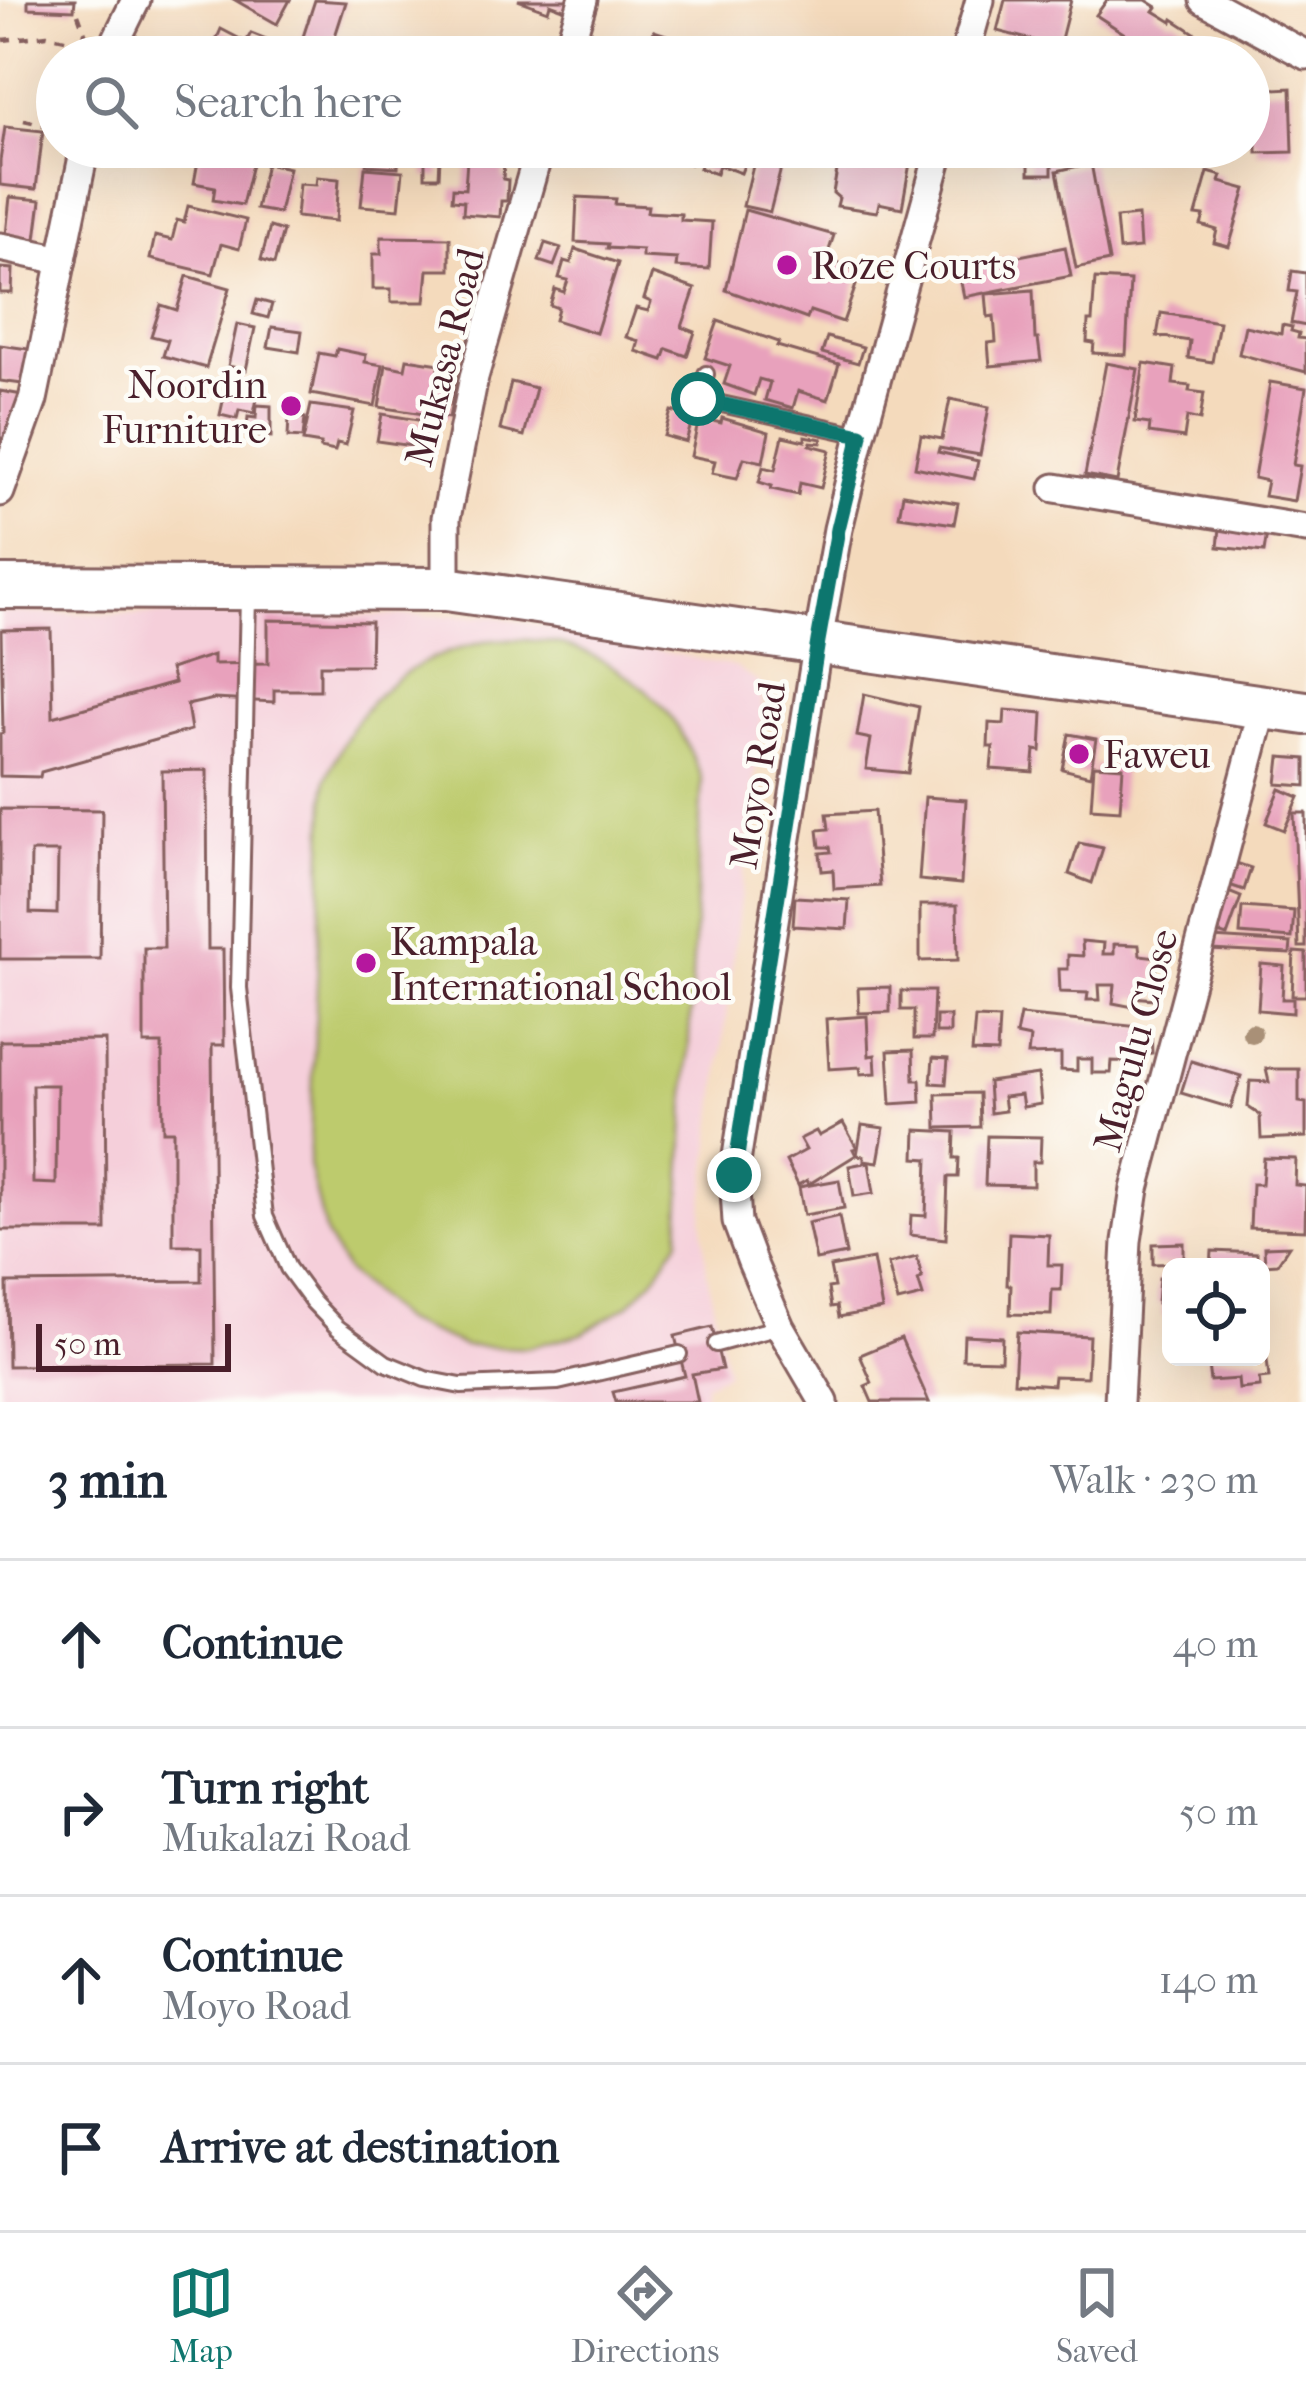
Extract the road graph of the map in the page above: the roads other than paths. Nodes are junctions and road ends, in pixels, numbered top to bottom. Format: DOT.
graph roads {
  1 [pos="136,0"];
  2 [pos="583,0"];
  3 [pos="980,0"];
  4 [pos="1204,0"];
  5 [pos="111,36"];
  6 [pos="572,36"];
  7 [pos="970,36"];
  8 [pos="1306,55"];
  9 [pos="81,168"];
  10 [pos="534,168"];
  11 [pos="935,168"];
  12 [pos="0,247"];
  13 [pos="62,260"];
  14 [pos="706,374"];
  15 [pos="861,435"];
  16 [pos="7,455"];
  17 [pos="1054,488"];
  18 [pos="0,491"];
  19 [pos="1306,529"];
  20 [pos="0,587"];
  21 [pos="248,589"];
  22 [pos="446,589"];
  23 [pos="818,641"];
  24 [pos="1264,705"];
  25 [pos="1306,713"];
  26 [pos="780,1327"];
  27 [pos="716,1344"];
  28 [pos="679,1354"];
  29 [pos="824,1402"];
  30 [pos="1119,1402"];
  1 -- 5 [label="street"];
  2 -- 6 [label="street"];
  3 -- 7 [label="street"];
  4 -- 8 [label="street"];
  9 -- 13 [label="street"];
  10 -- 22 [label="street, Mukasa Road"];
  11 -- 15 [label="street, Moyo Road"];
  12 -- 13 [label="street"];
  13 -- 16 [label="street"];
  14 -- 15 [label="lane"];
  15 -- 23 [label="street, Moyo Road"];
  16 -- 18 [label="street"];
  17 -- 19 [label="street"];
  20 -- 21 [label="main road"];
  21 -- 22 [label="main road"];
  21 -- 28 [label="lane"];
  22 -- 23 [label="main road"];
  23 -- 24 [label="main road"];
  23 -- 26 [label="street, Moyo Road"];
  24 -- 25 [label="main road"];
  24 -- 30 [label="street, Magulu Close"];
  26 -- 27 [label="lane"];
  26 -- 29 [label="street, Moyo Road"];
}
